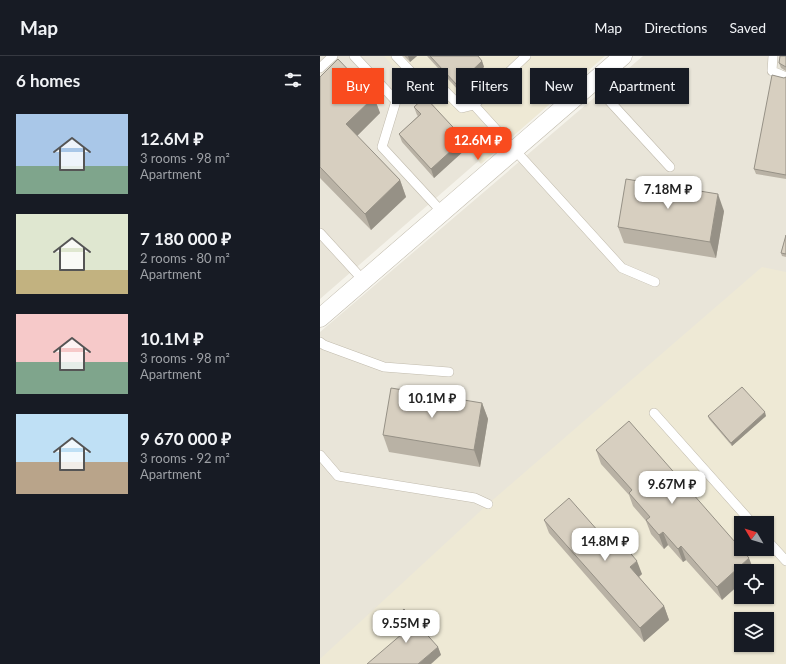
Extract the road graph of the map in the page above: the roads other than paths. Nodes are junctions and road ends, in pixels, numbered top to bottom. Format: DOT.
graph roads {
  1 [pos="333,56"];
  2 [pos="354,56"];
  3 [pos="396,56"];
  4 [pos="526,56"];
  5 [pos="623,56"];
  6 [pos="773,56"];
  7 [pos="320,68"];
  8 [pos="786,77"];
  9 [pos="592,82"];
  10 [pos="474,105"];
  11 [pos="514,149"];
  12 [pos="670,167"];
  13 [pos="442,212"];
  14 [pos="320,233"];
  15 [pos="363,280"];
  16 [pos="655,282"];
  17 [pos="320,318"];
  18 [pos="320,342"];
  19 [pos="449,372"];
  20 [pos="654,413"];
  21 [pos="320,455"];
  22 [pos="488,504"];
  23 [pos="746,516"];
  24 [pos="774,548"];
  25 [pos="786,561"];
  1 -- 7 [label="lane"];
  2 -- 13 [label="lane"];
  3 -- 10 [label="lane"];
  4 -- 10 [label="lane"];
  5 -- 9 [label="street"];
  6 -- 8 [label="lane"];
  9 -- 11 [label="street"];
  9 -- 12 [label="lane"];
  10 -- 11 [label="lane"];
  11 -- 13 [label="street"];
  11 -- 16 [label="lane"];
  13 -- 15 [label="street"];
  14 -- 15 [label="lane"];
  15 -- 17 [label="street"];
  18 -- 19 [label="lane"];
  20 -- 23 [label="lane"];
  21 -- 22 [label="lane"];
  24 -- 25 [label="lane"];
}
